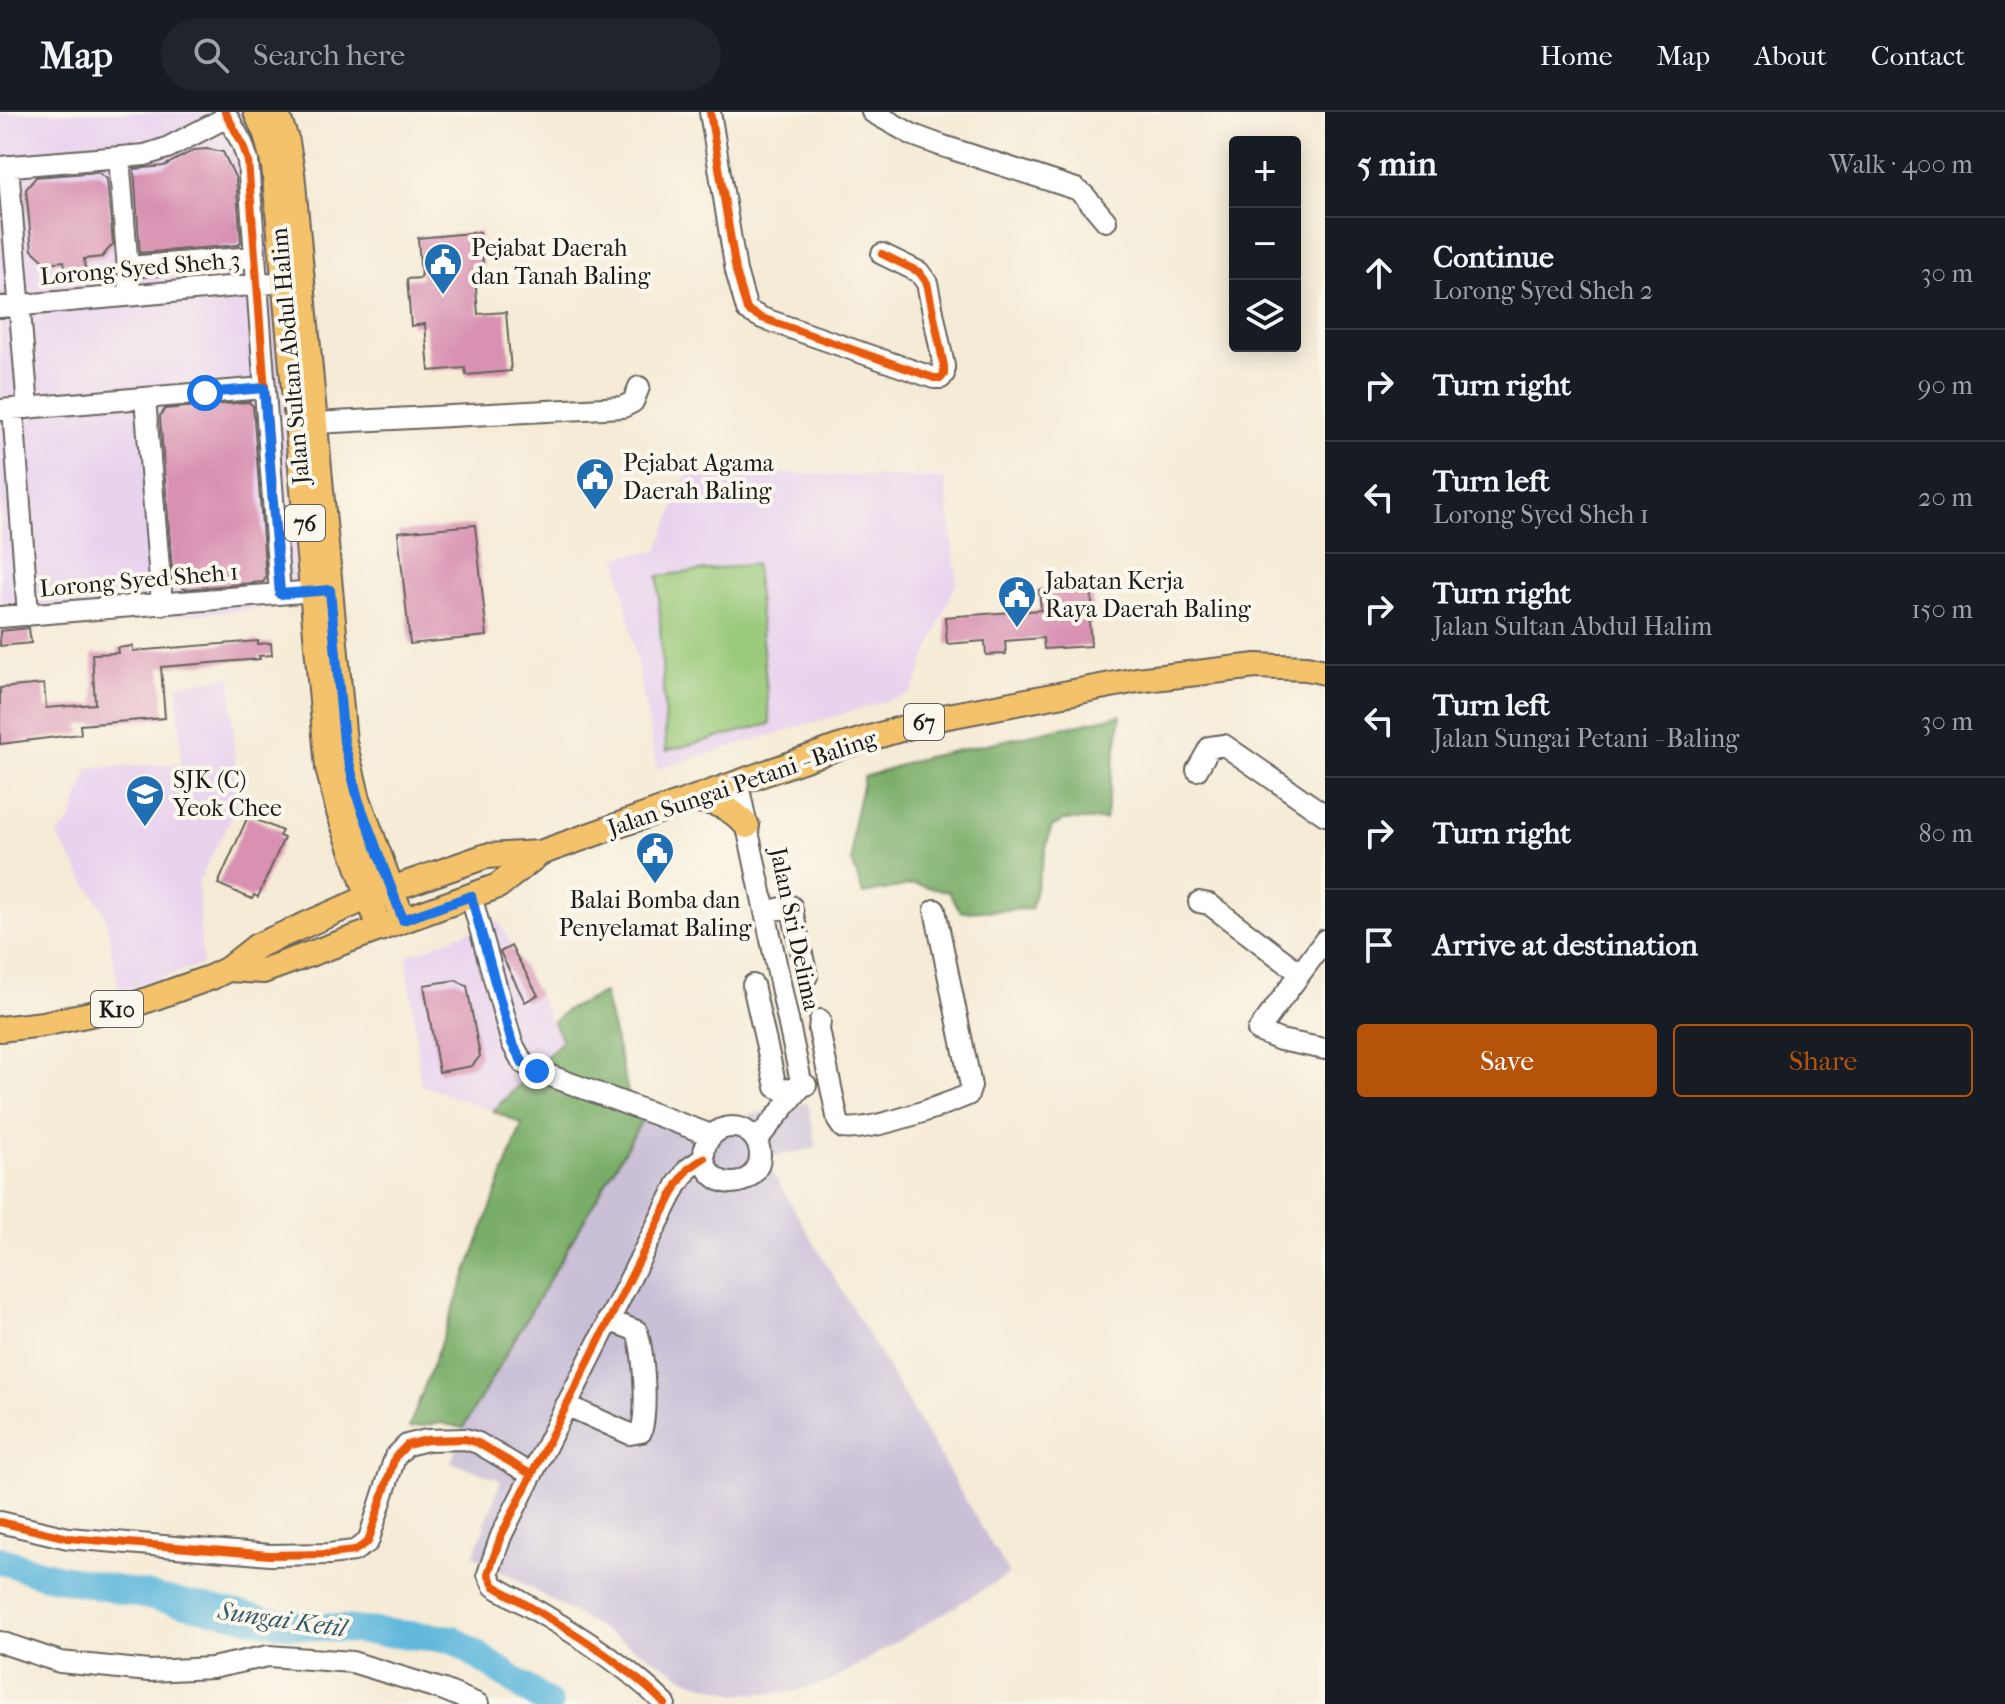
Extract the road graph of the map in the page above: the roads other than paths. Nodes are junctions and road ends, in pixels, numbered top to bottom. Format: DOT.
graph roads {
  1 [pos="256,112"];
  2 [pos="276,112"];
  3 [pos="710,112"];
  4 [pos="872,112"];
  5 [pos="226,114"];
  6 [pos="119,157"];
  7 [pos="4,166"];
  8 [pos="1106,221"];
  9 [pos="882,254"];
  10 [pos="254,257"];
  11 [pos="128,267"];
  12 [pos="284,282"];
  13 [pos="256,284"];
  14 [pos="130,295"];
  15 [pos="10,306"];
  16 [pos="639,387"];
  17 [pos="264,388"];
  18 [pos="145,398"];
  19 [pos="14,409"];
  20 [pos="315,423"];
  21 [pos="321,590"];
  22 [pos="280,594"];
  23 [pos="162,604"];
  24 [pos="28,615"];
  25 [pos="0,617"];
  26 [pos="1325,672"];
  27 [pos="1197,770"];
  28 [pos="738,784"];
  29 [pos="691,800"];
  30 [pos="1325,815"];
  31 [pos="747,826"];
  32 [pos="540,853"];
  33 [pos="357,866"];
  34 [pos="380,894"];
  35 [pos="471,896"];
  36 [pos="1199,902"];
  37 [pos="935,910"];
  38 [pos="765,912"];
  39 [pos="326,916"];
  40 [pos="403,920"];
  41 [pos="380,929"];
  42 [pos="1325,940"];
  43 [pos="228,969"];
  44 [pos="1300,973"];
  45 [pos="807,976"];
  46 [pos="753,985"];
  47 [pos="820,1020"];
  48 [pos="0,1029"];
  49 [pos="1325,1049"];
  50 [pos="829,1080"];
  51 [pos="802,1086"];
  52 [pos="711,1135"];
  53 [pos="756,1141"];
  54 [pos="704,1158"];
  55 [pos="608,1320"];
  56 [pos="566,1405"];
  57 [pos="532,1475"];
  58 [pos="0,1522"];
  59 [pos="0,1642"];
  60 [pos="478,1704"];
  61 [pos="665,1704"];
  1 -- 12 [label="main road, Jalan Sultan Abdul Halim / 76"];
  2 -- 20 [label="main road, Jalan Sultan Abdul Halim / 76"];
  3 -- 9 [label="street"];
  4 -- 8 [label="street"];
  5 -- 6 [label="street"];
  5 -- 10 [label="street"];
  6 -- 7 [label="street"];
  6 -- 11 [label="street"];
  7 -- 15 [label="street"];
  10 -- 11 [label="street"];
  10 -- 13 [label="street"];
  11 -- 14 [label="street"];
  12 -- 13 [label="street, Lorong Syed Sheh 3"];
  12 -- 21 [label="main road, Jalan Sultan Abdul Halim / 76"];
  13 -- 14 [label="street, Lorong Syed Sheh 3"];
  13 -- 17 [label="street"];
  14 -- 15 [label="street, Lorong Syed Sheh 3"];
  15 -- 19 [label="street"];
  16 -- 20 [label="street"];
  17 -- 18 [label="street"];
  17 -- 22 [label="street"];
  18 -- 19 [label="street"];
  18 -- 23 [label="street"];
  19 -- 24 [label="street"];
  20 -- 21 [label="main road, Jalan Sultan Abdul Halim / 76"];
  21 -- 22 [label="street, Lorong Syed Sheh 1"];
  21 -- 33 [label="main road, Jalan Sultan Abdul Halim / 76"];
  21 -- 34 [label="main road, Jalan Sultan Abdul Halim / 76"];
  22 -- 23 [label="street, Lorong Syed Sheh 1"];
  23 -- 24 [label="street, Lorong Syed Sheh 1"];
  24 -- 25 [label="street, Lorong Syed Sheh 1"];
  26 -- 28 [label="main road, Jalan Sungai Petani - Baling / 67"];
  27 -- 30 [label="street"];
  28 -- 29 [label="main road, Jalan Sungai Petani - Baling / 67"];
  28 -- 31 [label="street, Jalan Sri Delima"];
  29 -- 31 [label="main road"];
  29 -- 32 [label="main road, Jalan Sungai Petani - Baling / 67"];
  31 -- 38 [label="street, Jalan Sri Delima"];
  32 -- 34 [label="main road, Jalan Sungai Petani - Baling / 67"];
  32 -- 35 [label="main road, Jalan Sungai Petani - Baling / 67"];
  33 -- 34 [label="main road, Jalan Sultan Abdul Halim / 76"];
  33 -- 39 [label="main road"];
  34 -- 39 [label="main road, K10"];
  34 -- 40 [label="main road, Jalan Sultan Abdul Halim / 76"];
  34 -- 41 [label="main road, Jalan Sultan Abdul Halim / 76"];
  35 -- 40 [label="main road, Jalan Sungai Petani - Baling / 67"];
  35 -- 52 [label="street"];
  36 -- 44 [label="street"];
  37 -- 50 [label="street"];
  38 -- 45 [label="street"];
  38 -- 51 [label="street, Jalan Sri Delima"];
  39 -- 43 [label="main road, K10"];
  40 -- 41 [label="main road, Jalan Sungai Petani - Baling / 67"];
  41 -- 43 [label="main road, K10"];
  42 -- 44 [label="street"];
  43 -- 48 [label="main road, K10"];
  44 -- 49 [label="street"];
  46 -- 51 [label="street"];
  47 -- 50 [label="street"];
  50 -- 51 [label="street"];
  51 -- 53 [label="street"];
  52 -- 53 [label="street"];
  52 -- 54 [label="street"];
  53 -- 54 [label="street"];
  54 -- 55 [label="street"];
  55 -- 56 [label="street"];
  55 -- 56 [label="street"];
  56 -- 57 [label="street"];
  57 -- 58 [label="street"];
  57 -- 61 [label="street"];
  59 -- 60 [label="street"];
}
